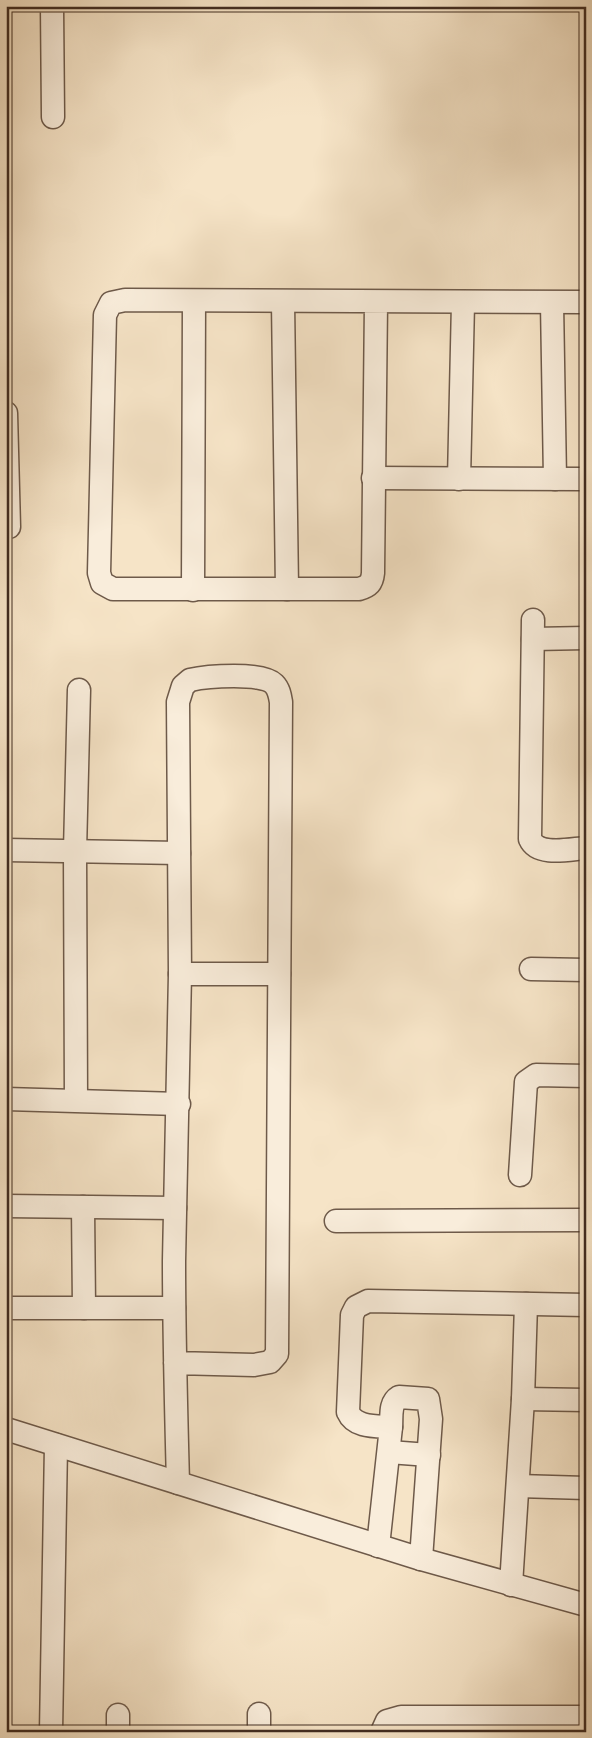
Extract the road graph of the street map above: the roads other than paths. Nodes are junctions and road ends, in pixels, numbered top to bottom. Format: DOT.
graph roads {
  1 [pos="52,6"];
  2 [pos="53,118"];
  3 [pos="194,301"];
  4 [pos="283,302"];
  5 [pos="586,302"];
  6 [pos="376,303"];
  7 [pos="463,303"];
  8 [pos="552,303"];
  9 [pos="6,413"];
  10 [pos="373,478"];
  11 [pos="459,478"];
  12 [pos="555,479"];
  13 [pos="586,479"];
  14 [pos="9,527"];
  15 [pos="287,589"];
  16 [pos="193,590"];
  17 [pos="586,638"];
  18 [pos="79,690"];
  19 [pos="586,848"];
  20 [pos="6,850"];
  21 [pos="75,852"];
  22 [pos="179,853"];
  23 [pos="531,969"];
  24 [pos="586,970"];
  25 [pos="180,974"];
  26 [pos="279,974"];
  27 [pos="586,1076"];
  28 [pos="6,1099"];
  29 [pos="76,1100"];
  30 [pos="179,1104"];
  31 [pos="520,1175"];
  32 [pos="6,1206"];
  33 [pos="82,1207"];
  34 [pos="175,1208"];
  35 [pos="336,1220"];
  36 [pos="586,1220"];
  37 [pos="526,1304"];
  38 [pos="586,1305"];
  39 [pos="6,1308"];
  40 [pos="84,1308"];
  41 [pos="174,1308"];
  42 [pos="175,1363"];
  43 [pos="523,1399"];
  44 [pos="586,1400"];
  45 [pos="391,1427"];
  46 [pos="6,1429"];
  47 [pos="56,1445"];
  48 [pos="389,1452"];
  49 [pos="428,1455"];
  50 [pos="178,1483"];
  51 [pos="518,1486"];
  52 [pos="586,1488"];
  53 [pos="378,1546"];
  54 [pos="421,1559"];
  55 [pos="511,1585"];
  56 [pos="586,1605"];
  57 [pos="586,1717"];
  58 [pos="51,1732"];
  59 [pos="382,1732"];
  1 -- 2 [label="street"];
  3 -- 4 [label="street"];
  3 -- 16 [label="street"];
  3 -- 16 [label="street"];
  4 -- 6 [label="street"];
  4 -- 15 [label="street"];
  5 -- 8 [label="street"];
  6 -- 7 [label="street"];
  6 -- 10 [label="street"];
  7 -- 8 [label="street"];
  7 -- 11 [label="street"];
  8 -- 12 [label="street"];
  9 -- 14 [label="street"];
  10 -- 11 [label="street"];
  10 -- 15 [label="street"];
  11 -- 12 [label="street"];
  12 -- 13 [label="street"];
  15 -- 16 [label="street"];
  17 -- 19 [label="street"];
  18 -- 21 [label="street"];
  20 -- 21 [label="street"];
  21 -- 22 [label="street"];
  21 -- 29 [label="street"];
  22 -- 25 [label="street"];
  22 -- 26 [label="street"];
  23 -- 24 [label="street"];
  25 -- 26 [label="street"];
  25 -- 30 [label="street"];
  26 -- 42 [label="street"];
  27 -- 31 [label="street"];
  28 -- 29 [label="street"];
  29 -- 30 [label="street"];
  30 -- 34 [label="street"];
  32 -- 33 [label="street"];
  33 -- 34 [label="street"];
  33 -- 40 [label="street"];
  34 -- 41 [label="street"];
  35 -- 36 [label="street"];
  37 -- 38 [label="street"];
  37 -- 43 [label="street"];
  37 -- 45 [label="street"];
  39 -- 40 [label="street"];
  40 -- 41 [label="street"];
  41 -- 42 [label="street"];
  42 -- 50 [label="street"];
  43 -- 44 [label="street"];
  43 -- 51 [label="street"];
  45 -- 48 [label="street"];
  45 -- 49 [label="street"];
  46 -- 47 [label="street"];
  47 -- 50 [label="street"];
  47 -- 58 [label="street"];
  48 -- 49 [label="street"];
  48 -- 53 [label="street"];
  49 -- 54 [label="street"];
  50 -- 53 [label="street"];
  51 -- 52 [label="street"];
  51 -- 55 [label="street"];
  53 -- 54 [label="street"];
  54 -- 55 [label="street"];
  55 -- 56 [label="street"];
  57 -- 59 [label="street"];
}
